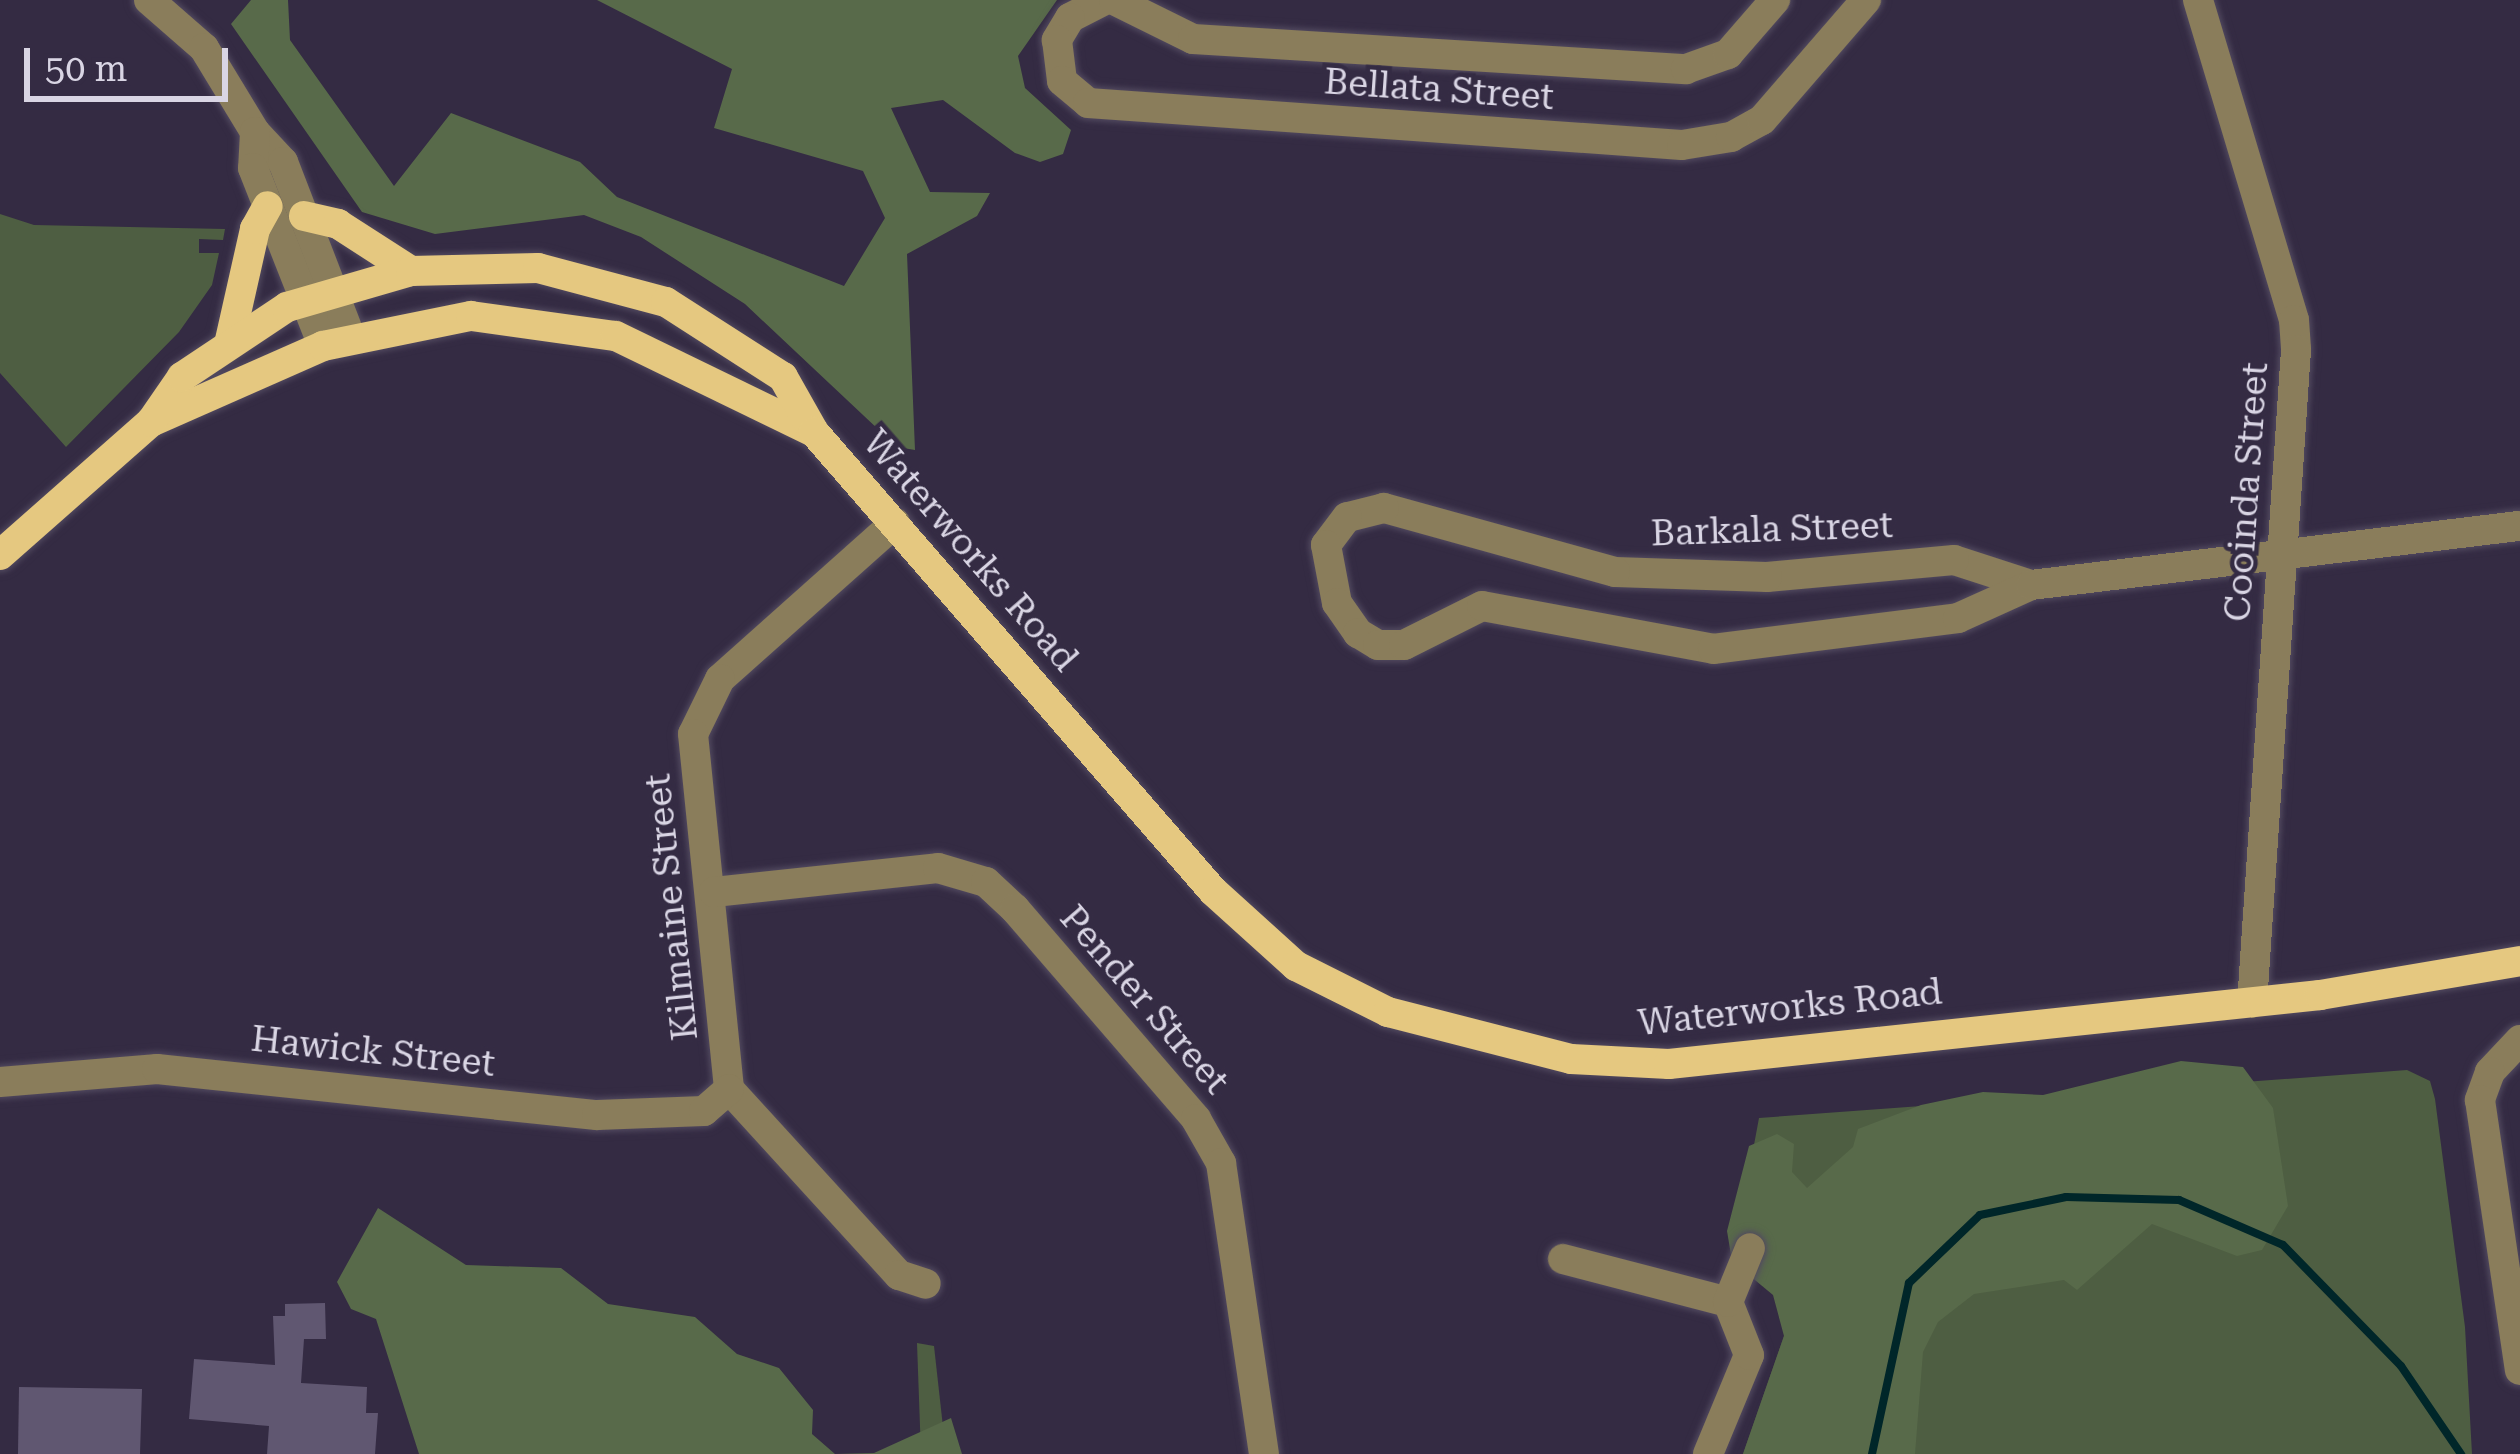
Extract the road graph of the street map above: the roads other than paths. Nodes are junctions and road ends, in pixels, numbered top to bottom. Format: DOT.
graph roads {
  1 [pos="148,0"];
  2 [pos="1109,0"];
  3 [pos="1775,0"];
  4 [pos="1866,0"];
  5 [pos="2198,0"];
  6 [pos="255,132"];
  7 [pos="268,206"];
  8 [pos="304,216"];
  9 [pos="410,272"];
  10 [pos="319,295"];
  11 [pos="230,340"];
  12 [pos="337,342"];
  13 [pos="152,422"];
  14 [pos="814,432"];
  15 [pos="896,523"];
  16 [pos="2520,526"];
  17 [pos="0,555"];
  18 [pos="2282,558"];
  19 [pos="2031,585"];
  20 [pos="713,892"];
  21 [pos="2520,962"];
  22 [pos="2252,1003"];
  23 [pos="2520,1040"];
  24 [pos="0,1082"];
  25 [pos="729,1089"];
  26 [pos="1750,1248"];
  27 [pos="1563,1259"];
  28 [pos="926,1284"];
  29 [pos="1728,1302"];
  30 [pos="2520,1370"];
  31 [pos="1264,1454"];
  32 [pos="1708,1454"];
  1 -- 6 [label="street"];
  2 -- 3 [label="street, Bellata Street"];
  2 -- 4 [label="street, Bellata Street"];
  5 -- 18 [label="street, Cooinda Street"];
  6 -- 7 [label="street"];
  6 -- 8 [label="street"];
  7 -- 10 [label="street"];
  7 -- 11 [label="main road"];
  8 -- 9 [label="main road"];
  8 -- 10 [label="street"];
  9 -- 10 [label="main road, Waterworks Road"];
  9 -- 14 [label="main road, Waterworks Road"];
  10 -- 11 [label="main road, Waterworks Road"];
  10 -- 12 [label="street"];
  11 -- 13 [label="main road, Waterworks Road"];
  12 -- 13 [label="main road, Waterworks Road"];
  12 -- 14 [label="main road, Waterworks Road"];
  13 -- 17 [label="main road, Waterworks Road"];
  14 -- 15 [label="main road, Waterworks Road"];
  15 -- 20 [label="street, Kilmaine Street"];
  15 -- 22 [label="main road, Waterworks Road"];
  16 -- 18 [label="street, Barkala Street"];
  18 -- 19 [label="street, Barkala Street"];
  18 -- 22 [label="street, Cooinda Street"];
  19 -- 19 [label="street, Barkala Street"];
  20 -- 25 [label="street, Kilmaine Street"];
  20 -- 31 [label="street, Pender Street"];
  21 -- 22 [label="main road, Waterworks Road"];
  23 -- 30 [label="street"];
  24 -- 25 [label="street, Hawick Street"];
  25 -- 28 [label="street"];
  26 -- 29 [label="street"];
  27 -- 29 [label="street"];
  29 -- 32 [label="street"];
}
